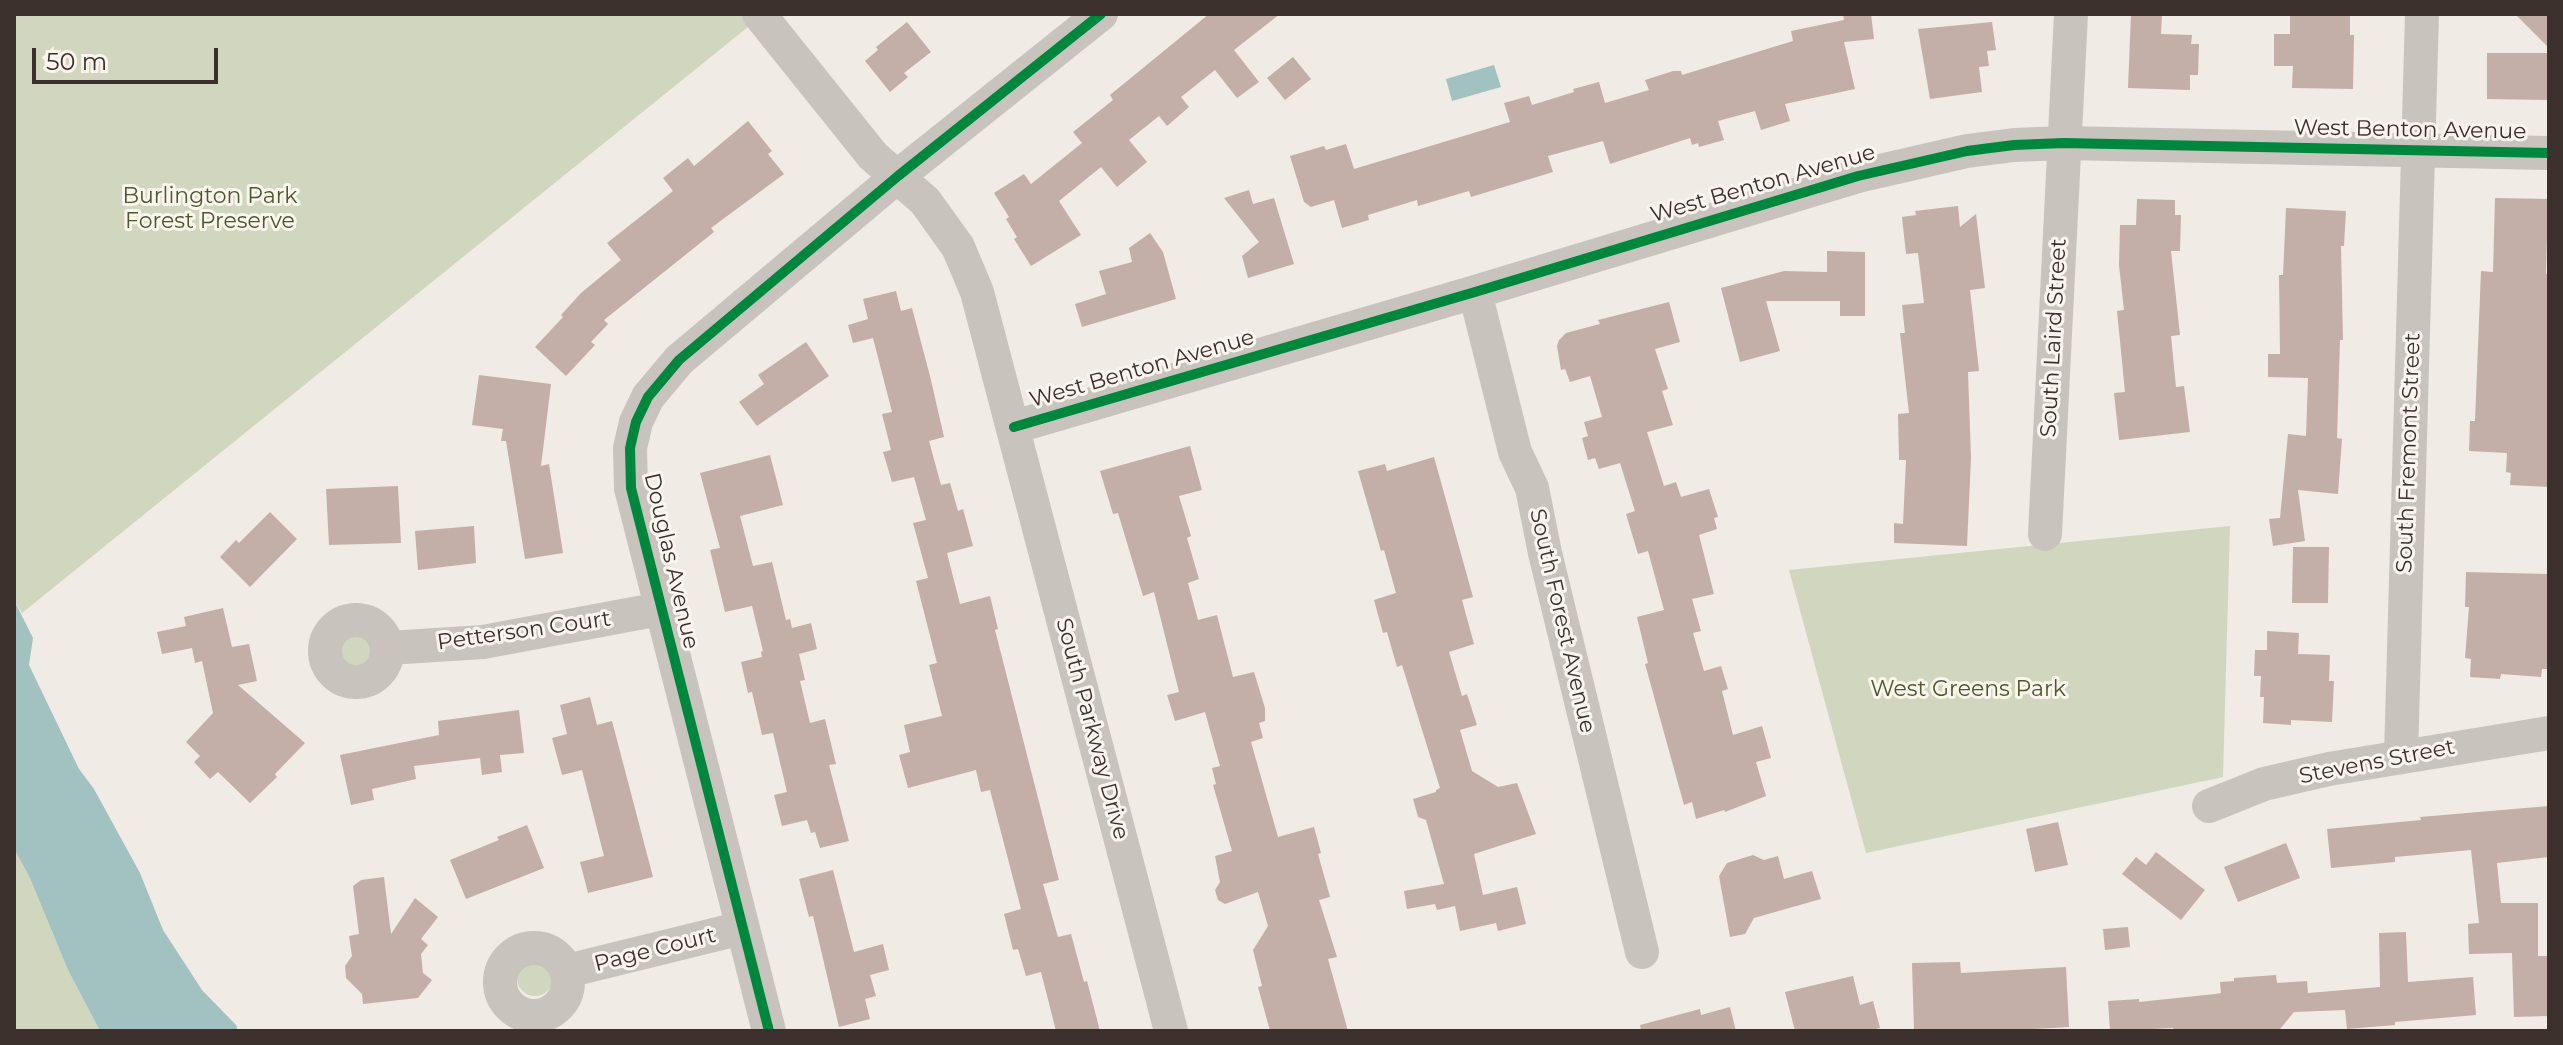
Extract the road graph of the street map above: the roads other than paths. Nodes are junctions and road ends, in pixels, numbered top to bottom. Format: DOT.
graph roads {
  1 [pos="759,14"];
  2 [pos="1101,14"];
  3 [pos="2071,14"];
  4 [pos="2422,14"];
  5 [pos="2064,143"];
  6 [pos="2417,150"];
  7 [pos="2549,153"];
  8 [pos="898,176"];
  9 [pos="1475,292"];
  10 [pos="1014,427"];
  11 [pos="2045,534"];
  12 [pos="660,609"];
  13 [pos="388,648"];
  14 [pos="2549,733"];
  15 [pos="2401,756"];
  16 [pos="2209,806"];
  17 [pos="742,928"];
  18 [pos="1642,952"];
  19 [pos="567,971"];
  20 [pos="769,1031"];
  21 [pos="1171,1031"];
  1 -- 8 [label="street, South Parkway Drive"];
  2 -- 8 [label="street, Douglas Avenue"];
  3 -- 5 [label="street, South Laird Street"];
  4 -- 6 [label="street, South Fremont Street"];
  5 -- 6 [label="street, West Benton Avenue"];
  5 -- 9 [label="street, West Benton Avenue"];
  5 -- 11 [label="street, South Laird Street"];
  6 -- 7 [label="street, West Benton Avenue"];
  6 -- 15 [label="street, South Fremont Street"];
  8 -- 10 [label="street, South Parkway Drive"];
  8 -- 12 [label="street, Douglas Avenue"];
  9 -- 10 [label="street, West Benton Avenue"];
  9 -- 18 [label="street, South Forest Avenue"];
  10 -- 21 [label="street, South Parkway Drive"];
  12 -- 13 [label="street, Petterson Court"];
  12 -- 17 [label="street, Douglas Avenue"];
  14 -- 15 [label="street, Stevens Street"];
  15 -- 16 [label="street, Stevens Street"];
  17 -- 19 [label="street, Page Court"];
  17 -- 20 [label="street, Douglas Avenue"];
}
